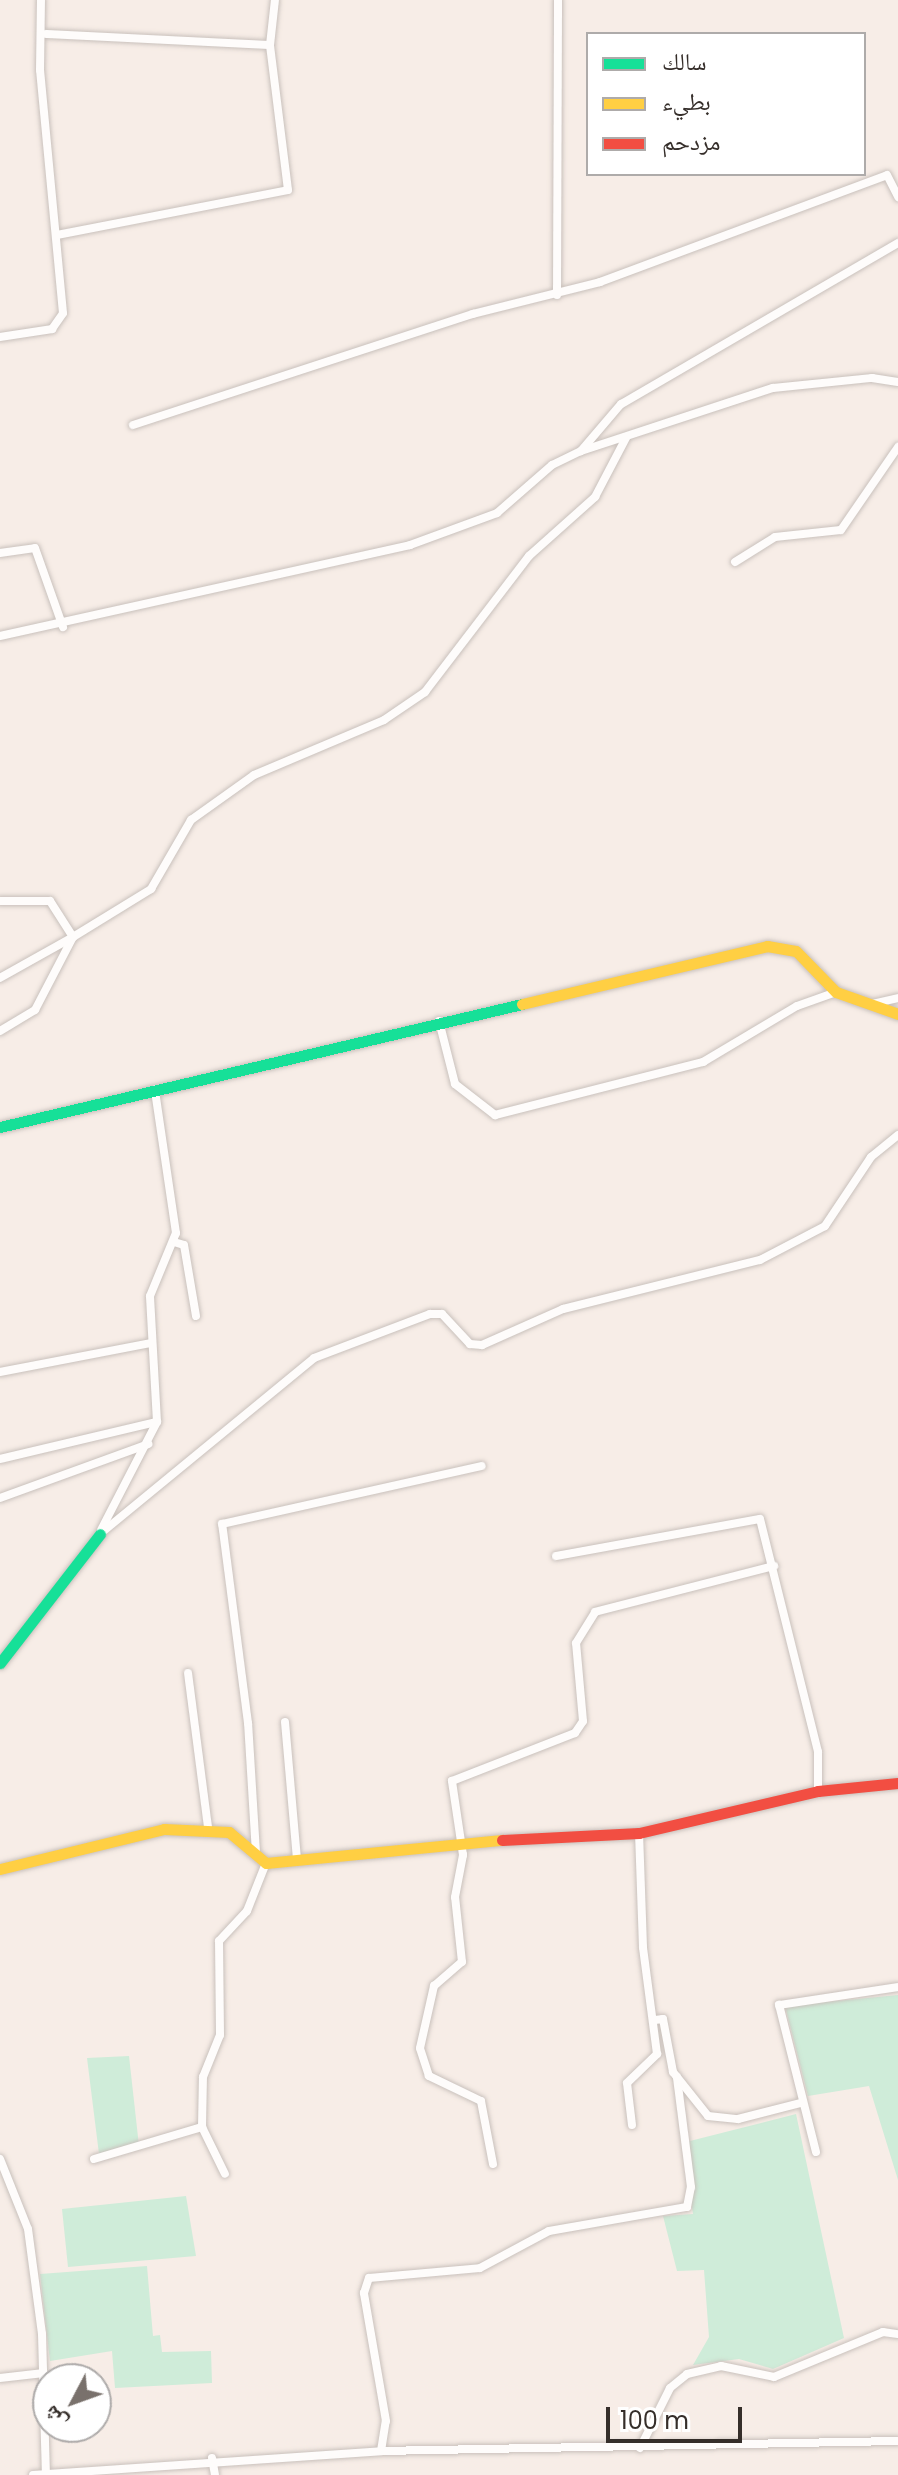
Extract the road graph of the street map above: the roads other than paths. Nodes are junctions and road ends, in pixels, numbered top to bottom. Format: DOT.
graph roads {
  1 [pos="41,0"];
  2 [pos="275,0"];
  3 [pos="558,0"];
  4 [pos="46,34"];
  5 [pos="270,45"];
  6 [pos="898,197"];
  7 [pos="57,235"];
  8 [pos="898,243"];
  9 [pos="557,295"];
  10 [pos="0,337"];
  11 [pos="898,382"];
  12 [pos="133,425"];
  13 [pos="626,438"];
  14 [pos="898,447"];
  15 [pos="581,451"];
  16 [pos="0,553"];
  17 [pos="735,562"];
  18 [pos="63,627"];
  19 [pos="0,636"];
  20 [pos="0,901"];
  21 [pos="73,937"];
  22 [pos="0,978"];
  23 [pos="836,992"];
  24 [pos="898,998"];
  25 [pos="871,1005"];
  26 [pos="898,1014"];
  27 [pos="439,1021"];
  28 [pos="0,1031"];
  29 [pos="155,1090"];
  30 [pos="0,1127"];
  31 [pos="898,1135"];
  32 [pos="174,1242"];
  33 [pos="196,1316"];
  34 [pos="150,1343"];
  35 [pos="0,1372"];
  36 [pos="157,1422"];
  37 [pos="148,1444"];
  38 [pos="0,1459"];
  39 [pos="482,1466"];
  40 [pos="0,1498"];
  41 [pos="100,1534"];
  42 [pos="556,1556"];
  43 [pos="774,1566"];
  44 [pos="0,1663"];
  45 [pos="188,1673"];
  46 [pos="285,1722"];
  47 [pos="898,1783"];
  48 [pos="818,1791"];
  49 [pos="208,1828"];
  50 [pos="639,1833"];
  51 [pos="461,1839"];
  52 [pos="256,1853"];
  53 [pos="297,1859"];
  54 [pos="266,1863"];
  55 [pos="0,1869"];
  56 [pos="898,1987"];
  57 [pos="655,2020"];
  58 [pos="677,2077"];
  59 [pos="801,2103"];
  60 [pos="632,2125"];
  61 [pos="202,2127"];
  62 [pos="816,2152"];
  63 [pos="0,2159"];
  64 [pos="94,2159"];
  65 [pos="493,2164"];
  66 [pos="225,2174"];
  67 [pos="898,2334"];
  68 [pos="43,2363"];
  69 [pos="32,2374"];
  70 [pos="0,2378"];
  71 [pos="898,2441"];
  72 [pos="45,2443"];
  73 [pos="640,2448"];
  74 [pos="381,2451"];
  75 [pos="212,2458"];
  76 [pos="46,2474"];
  77 [pos="33,2475"];
  78 [pos="215,2475"];
  1 -- 4 [label="street"];
  2 -- 5 [label="street"];
  3 -- 9 [label="street"];
  4 -- 5 [label="street"];
  4 -- 7 [label="street"];
  5 -- 7 [label="street"];
  6 -- 9 [label="street"];
  7 -- 10 [label="street"];
  8 -- 15 [label="street"];
  9 -- 12 [label="street"];
  11 -- 13 [label="street"];
  13 -- 15 [label="street"];
  13 -- 21 [label="street"];
  14 -- 17 [label="street"];
  15 -- 18 [label="street"];
  16 -- 18 [label="street"];
  18 -- 19 [label="street"];
  20 -- 21 [label="street"];
  21 -- 22 [label="street"];
  21 -- 28 [label="street"];
  23 -- 25 [label="street"];
  23 -- 27 [label="street"];
  23 -- 27 [label="street"];
  24 -- 25 [label="street"];
  25 -- 26 [label="street"];
  27 -- 29 [label="street"];
  29 -- 30 [label="street"];
  29 -- 32 [label="street"];
  31 -- 41 [label="street"];
  32 -- 33 [label="street"];
  32 -- 34 [label="street"];
  34 -- 35 [label="street"];
  34 -- 36 [label="street"];
  36 -- 37 [label="street"];
  36 -- 38 [label="street"];
  37 -- 40 [label="street"];
  37 -- 41 [label="street"];
  39 -- 52 [label="street"];
  41 -- 44 [label="street"];
  42 -- 43 [label="street"];
  43 -- 48 [label="street"];
  43 -- 51 [label="street"];
  45 -- 49 [label="street"];
  46 -- 53 [label="street"];
  47 -- 48 [label="street"];
  48 -- 50 [label="street"];
  49 -- 52 [label="street"];
  49 -- 55 [label="street"];
  50 -- 51 [label="street"];
  50 -- 57 [label="street"];
  51 -- 53 [label="street"];
  51 -- 65 [label="street"];
  52 -- 54 [label="street"];
  53 -- 54 [label="street"];
  54 -- 61 [label="street"];
  56 -- 59 [label="street"];
  57 -- 58 [label="street"];
  57 -- 60 [label="street"];
  58 -- 59 [label="street"];
  58 -- 74 [label="street"];
  59 -- 62 [label="street"];
  61 -- 64 [label="street"];
  61 -- 66 [label="street"];
  63 -- 68 [label="street"];
  67 -- 73 [label="street"];
  69 -- 70 [label="street"];
  71 -- 73 [label="street"];
  72 -- 76 [label="street"];
  73 -- 74 [label="street"];
  74 -- 75 [label="street"];
  75 -- 76 [label="street"];
  75 -- 78 [label="street"];
  76 -- 77 [label="street"];
}
